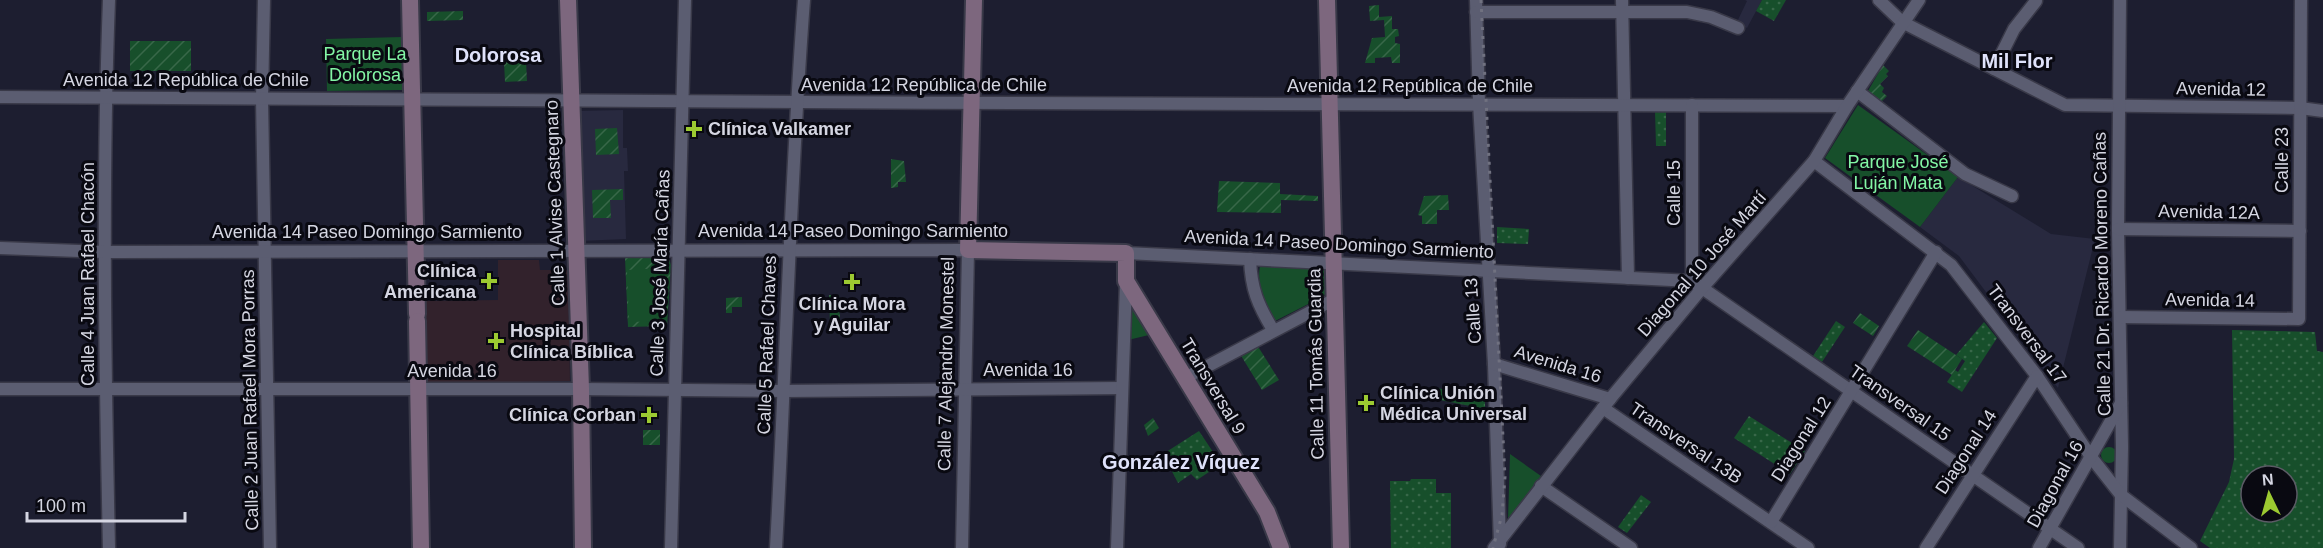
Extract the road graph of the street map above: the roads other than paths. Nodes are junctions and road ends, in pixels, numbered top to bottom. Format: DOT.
graph roads {
  1 [pos="109,0"];
  2 [pos="264,0"];
  3 [pos="410,0"];
  4 [pos="568,0"];
  5 [pos="685,0"];
  6 [pos="804,0"];
  7 [pos="974,0"];
  8 [pos="1327,0"];
  9 [pos="1879,0"];
  10 [pos="1919,0"];
  11 [pos="2120,0"];
  12 [pos="2301,0"];
  13 [pos="2036,1"];
  14 [pos="1622,5"];
  15 [pos="1476,6"];
  16 [pos="1902,22"];
  17 [pos="1738,28"];
  18 [pos="1994,69"];
  19 [pos="1857,92"];
  20 [pos="0,97"];
  21 [pos="105,98"];
  22 [pos="262,99"];
  23 [pos="411,100"];
  24 [pos="572,101"];
  25 [pos="682,103"];
  26 [pos="796,103"];
  27 [pos="971,103"];
  28 [pos="1479,103"];
  29 [pos="1329,104"];
  30 [pos="1625,105"];
  31 [pos="1692,105"];
  32 [pos="1847,106"];
  33 [pos="2118,106"];
  34 [pos="2300,108"];
  35 [pos="2323,111"];
  36 [pos="1814,161"];
  37 [pos="2012,196"];
  38 [pos="2118,229"];
  39 [pos="2300,231"];
  40 [pos="0,248"];
  41 [pos="788,249"];
  42 [pos="678,250"];
  43 [pos="968,250"];
  44 [pos="575,251"];
  45 [pos="105,252"];
  46 [pos="265,252"];
  47 [pos="415,252"];
  48 [pos="1936,252"];
  49 [pos="1126,253"];
  50 [pos="1250,259"];
  51 [pos="1333,263"];
  52 [pos="1488,271"];
  53 [pos="1628,278"];
  54 [pos="1126,281"];
  55 [pos="1698,284"];
  56 [pos="1333,300"];
  57 [pos="2121,317"];
  58 [pos="2299,319"];
  59 [pos="1273,330"];
  60 [pos="1494,364"];
  61 [pos="2037,375"];
  62 [pos="1185,378"];
  63 [pos="964,388"];
  64 [pos="1121,388"];
  65 [pos="0,389"];
  66 [pos="106,389"];
  67 [pos="581,389"];
  68 [pos="268,390"];
  69 [pos="419,390"];
  70 [pos="674,390"];
  71 [pos="784,391"];
  72 [pos="1851,392"];
  73 [pos="2122,401"];
  74 [pos="1607,404"];
  75 [pos="2079,437"];
  76 [pos="2101,439"];
  77 [pos="2091,456"];
  78 [pos="1972,474"];
  79 [pos="1541,486"];
  80 [pos="2121,495"];
  81 [pos="1267,512"];
  82 [pos="1771,522"];
  83 [pos="2051,528"];
  84 [pos="1498,546"];
  85 [pos="110,548"];
  86 [pos="270,548"];
  87 [pos="421,548"];
  88 [pos="583,548"];
  89 [pos="671,548"];
  90 [pos="776,548"];
  91 [pos="962,548"];
  92 [pos="1117,548"];
  93 [pos="1272,548"];
  94 [pos="1281,548"];
  95 [pos="1341,548"];
  96 [pos="1631,548"];
  97 [pos="1808,548"];
  98 [pos="1926,548"];
  99 [pos="2039,548"];
  100 [pos="2078,548"];
  101 [pos="2120,548"];
  102 [pos="2191,548"];
  1 -- 21 [label="street, Calle 4 Juan Rafael Chacón"];
  2 -- 22 [label="street, Calle 2 Juan Rafael Mora Porras"];
  3 -- 23 [label="street"];
  4 -- 24 [label="street, Calle 1 Alvise Castegnaro"];
  5 -- 25 [label="street, Calle 3 José María Cañas"];
  6 -- 26 [label="street, Calle 5 Rafael Chaves"];
  7 -- 27 [label="street, Calle 7 Alejandro Monestel"];
  8 -- 29 [label="street, Calle 11 Tomás Guardia"];
  9 -- 16 [label="street, Avenida 12"];
  10 -- 16 [label="street, Diagonal 10 José Martí"];
  11 -- 33 [label="street, Calle 21 Dr. Ricardo Moreno Cañas"];
  12 -- 34 [label="street, Calle 23"];
  13 -- 18 [label="street"];
  14 -- 15 [label="street"];
  14 -- 17 [label="street"];
  14 -- 30 [label="street"];
  15 -- 28 [label="street, Calle 13"];
  16 -- 18 [label="street, Avenida 12"];
  16 -- 19 [label="street, Diagonal 10 José Martí"];
  18 -- 33 [label="street, Avenida 12"];
  19 -- 32 [label="street, Diagonal 10 José Martí"];
  19 -- 37 [label="street"];
  20 -- 21 [label="street, Avenida 12 República de Chile"];
  21 -- 22 [label="street, Avenida 12 República de Chile"];
  21 -- 45 [label="street, Calle 4 Juan Rafael Chacón"];
  22 -- 23 [label="street, Avenida 12 República de Chile"];
  22 -- 46 [label="street, Calle 2 Juan Rafael Mora Porras"];
  23 -- 24 [label="street, Avenida 12 República de Chile"];
  23 -- 47 [label="street"];
  24 -- 25 [label="street, Avenida 12 República de Chile"];
  24 -- 44 [label="street, Calle 1 Alvise Castegnaro"];
  25 -- 26 [label="street, Avenida 12 República de Chile"];
  25 -- 42 [label="street, Calle 3 José María Cañas"];
  26 -- 27 [label="street, Avenida 12 República de Chile"];
  26 -- 41 [label="street, Calle 5 Rafael Chaves"];
  27 -- 29 [label="street, Avenida 12 República de Chile"];
  27 -- 43 [label="street, Calle 7 Alejandro Monestel"];
  28 -- 29 [label="street, Avenida 12 República de Chile"];
  28 -- 30 [label="street, Avenida 12 República de Chile"];
  28 -- 52 [label="street, Calle 13"];
  29 -- 51 [label="street, Calle 11 Tomás Guardia"];
  30 -- 31 [label="street, Avenida 12 República de Chile"];
  30 -- 53 [label="street"];
  31 -- 32 [label="street, Avenida 12 República de Chile"];
  31 -- 55 [label="street, Calle 15"];
  32 -- 36 [label="street, Diagonal 10 José Martí"];
  33 -- 34 [label="street, Avenida 12"];
  33 -- 38 [label="street, Calle 21 Dr. Ricardo Moreno Cañas"];
  34 -- 35 [label="street, Avenida 12"];
  34 -- 39 [label="street, Calle 23"];
  36 -- 48 [label="street, Transversal 17"];
  36 -- 55 [label="street, Diagonal 10 José Martí"];
  38 -- 39 [label="street, Avenida 12A"];
  38 -- 57 [label="street, Calle 21 Dr. Ricardo Moreno Cañas"];
  39 -- 58 [label="street, Calle 23"];
  40 -- 45 [label="street, Avenida 14 Paseo Domingo Sarmiento"];
  41 -- 42 [label="street, Avenida 14 Paseo Domingo Sarmiento"];
  41 -- 43 [label="street, Avenida 14 Paseo Domingo Sarmiento"];
  41 -- 71 [label="street, Calle 5 Rafael Chaves"];
  42 -- 44 [label="street, Avenida 14 Paseo Domingo Sarmiento"];
  42 -- 70 [label="street, Calle 3 José María Cañas"];
  43 -- 49 [label="street, Avenida 14 Paseo Domingo Sarmiento"];
  43 -- 63 [label="street, Calle 7 Alejandro Monestel"];
  44 -- 47 [label="street, Avenida 14 Paseo Domingo Sarmiento"];
  44 -- 67 [label="street, Calle 1 Alvise Castegnaro"];
  45 -- 46 [label="street, Avenida 14 Paseo Domingo Sarmiento"];
  45 -- 66 [label="street, Calle 4 Juan Rafael Chacón"];
  46 -- 47 [label="street, Avenida 14 Paseo Domingo Sarmiento"];
  46 -- 68 [label="street, Calle 2 Juan Rafael Mora Porras"];
  47 -- 69 [label="street"];
  48 -- 61 [label="street, Transversal 17"];
  48 -- 72 [label="street, Diagonal 12"];
  49 -- 50 [label="street, Avenida 14 Paseo Domingo Sarmiento"];
  49 -- 54 [label="street"];
  50 -- 51 [label="street, Avenida 14 Paseo Domingo Sarmiento"];
  50 -- 59 [label="street"];
  51 -- 52 [label="street, Avenida 14 Paseo Domingo Sarmiento"];
  51 -- 56 [label="street, Calle 11 Tomás Guardia"];
  52 -- 53 [label="street, Avenida 14 Paseo Domingo Sarmiento"];
  52 -- 60 [label="street, Calle 13"];
  53 -- 55 [label="street, Avenida 14 Paseo Domingo Sarmiento"];
  54 -- 62 [label="street, Transversal 9"];
  54 -- 64 [label="street"];
  55 -- 72 [label="street, Transversal 15"];
  55 -- 74 [label="street, Diagonal 10 José Martí"];
  56 -- 59 [label="street"];
  56 -- 95 [label="street, Calle 11 Tomás Guardia"];
  57 -- 58 [label="street, Avenida 14"];
  57 -- 73 [label="street, Calle 21 Dr. Ricardo Moreno Cañas"];
  59 -- 62 [label="street"];
  60 -- 74 [label="street, Avenida 16"];
  60 -- 84 [label="street, Calle 13"];
  61 -- 75 [label="street, Transversal 17"];
  61 -- 78 [label="street, Diagonal 14"];
  62 -- 81 [label="street, Transversal 9"];
  63 -- 64 [label="street, Avenida 16"];
  63 -- 71 [label="street, Avenida 16"];
  63 -- 91 [label="street, Calle 7 Alejandro Monestel"];
  64 -- 92 [label="street"];
  65 -- 66 [label="street, Avenida 16"];
  66 -- 68 [label="street, Avenida 16"];
  66 -- 85 [label="street, Calle 4 Juan Rafael Chacón"];
  67 -- 69 [label="street, Avenida 16"];
  67 -- 70 [label="street, Avenida 16"];
  67 -- 88 [label="street, Calle 1 Alvise Castegnaro"];
  68 -- 69 [label="street, Avenida 16"];
  68 -- 86 [label="street, Calle 2 Juan Rafael Mora Porras"];
  69 -- 87 [label="street"];
  70 -- 71 [label="street, Avenida 16"];
  70 -- 89 [label="street, Calle 3 José María Cañas"];
  71 -- 90 [label="street, Calle 5 Rafael Chaves"];
  72 -- 78 [label="street, Transversal 15"];
  72 -- 82 [label="street, Diagonal 12"];
  73 -- 76 [label="street, Diagonal 16"];
  73 -- 80 [label="street, Calle 21 Dr. Ricardo Moreno Cañas"];
  74 -- 79 [label="street, Diagonal 10 José Martí"];
  74 -- 82 [label="street, Transversal 13B"];
  75 -- 76 [label="street, Diagonal 16"];
  75 -- 77 [label="street, Transversal 17"];
  76 -- 77 [label="street, Diagonal 16"];
  77 -- 80 [label="street, Transversal 17"];
  77 -- 83 [label="street, Diagonal 16"];
  78 -- 83 [label="street, Transversal 15"];
  78 -- 98 [label="street, Diagonal 14"];
  79 -- 84 [label="street, Diagonal 10 José Martí"];
  79 -- 96 [label="street"];
  80 -- 101 [label="street, Calle 21 Dr. Ricardo Moreno Cañas"];
  80 -- 102 [label="street, Transversal 17"];
  81 -- 93 [label="street, Transversal 9"];
  81 -- 94 [label="street, Transversal 9"];
  82 -- 97 [label="street, Transversal 13B"];
  83 -- 99 [label="street, Diagonal 16"];
  83 -- 100 [label="street, Transversal 15"];
}
